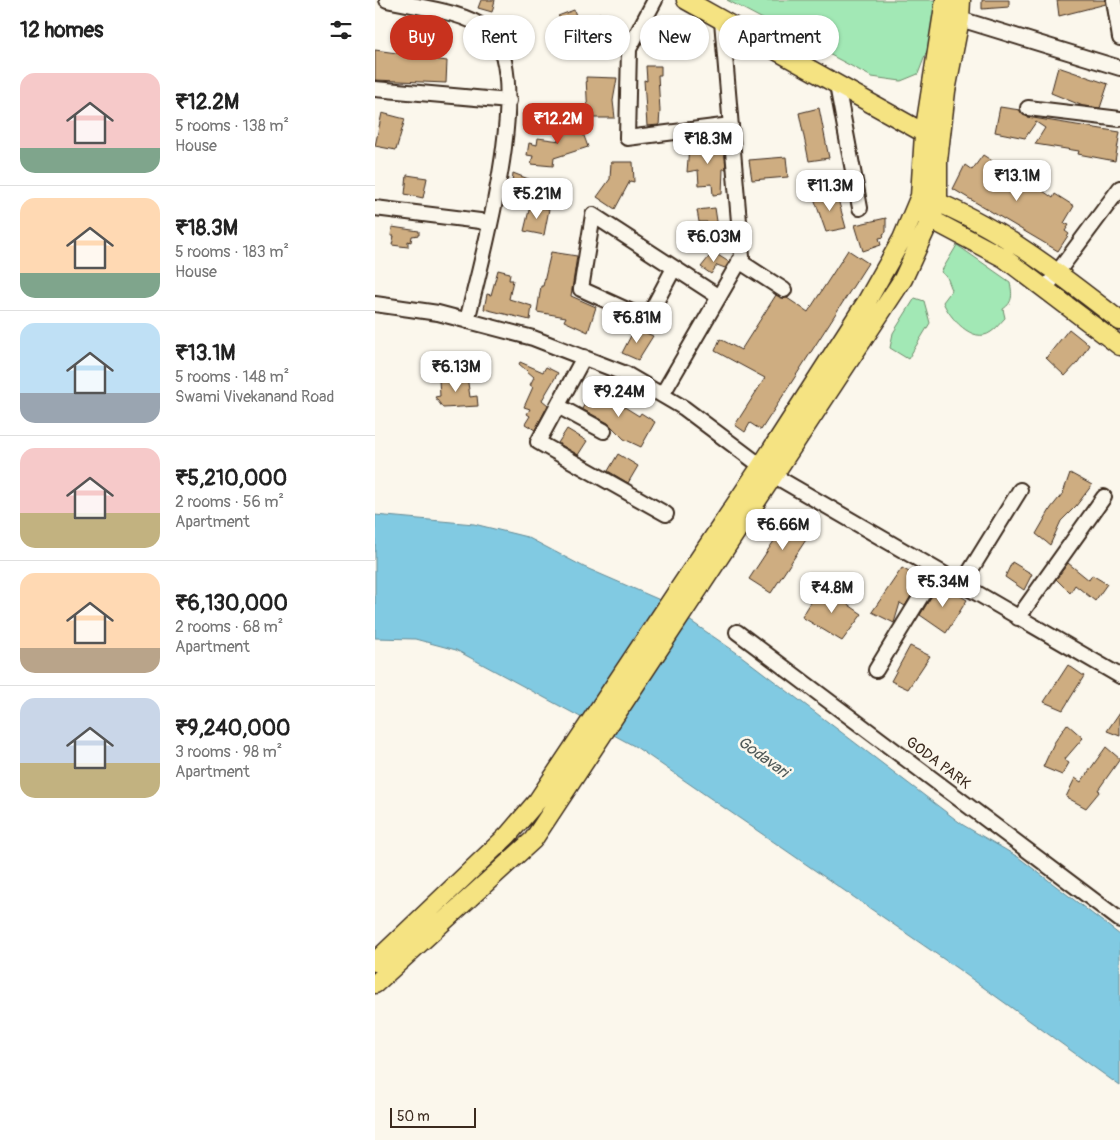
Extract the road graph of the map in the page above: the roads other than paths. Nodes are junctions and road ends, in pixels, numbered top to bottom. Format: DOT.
graph roads {
  1 [pos="387,0"];
  2 [pos="655,0"];
  3 [pos="686,0"];
  4 [pos="945,0"];
  5 [pos="961,0"];
  6 [pos="1114,0"];
  7 [pos="960,18"];
  8 [pos="719,19"];
  9 [pos="1120,38"];
  10 [pos="726,60"];
  11 [pos="792,60"];
  12 [pos="1120,68"];
  13 [pos="837,85"];
  14 [pos="375,89"];
  15 [pos="509,101"];
  16 [pos="1028,108"];
  17 [pos="1120,119"];
  18 [pos="731,125"];
  19 [pos="932,137"];
  20 [pos="1120,188"];
  21 [pos="917,203"];
  22 [pos="375,208"];
  23 [pos="860,208"];
  24 [pos="935,210"];
  25 [pos="490,225"];
  26 [pos="739,261"];
  27 [pos="674,268"];
  28 [pos="1058,272"];
  29 [pos="1045,289"];
  30 [pos="784,290"];
  31 [pos="719,297"];
  32 [pos="375,304"];
  33 [pos="467,321"];
  34 [pos="1120,321"];
  35 [pos="1120,346"];
  36 [pos="584,357"];
  37 [pos="662,395"];
  38 [pos="558,406"];
  39 [pos="604,430"];
  40 [pos="767,471"];
  41 [pos="1020,490"];
  42 [pos="1104,497"];
  43 [pos="665,514"];
  44 [pos="937,570"];
  45 [pos="962,584"];
  46 [pos="1019,618"];
  47 [pos="737,632"];
  48 [pos="876,670"];
  49 [pos="1120,676"];
  50 [pos="1120,920"];
  51 [pos="375,962"];
  52 [pos="375,984"];
  1 -- 15 [label="street"];
  2 -- 18 [label="street"];
  3 -- 8 [label="main road"];
  4 -- 19 [label="main road"];
  5 -- 7 [label="main road"];
  6 -- 9 [label="street"];
  7 -- 12 [label="street"];
  7 -- 19 [label="main road"];
  10 -- 18 [label="street"];
  11 -- 13 [label="main road"];
  13 -- 19 [label="main road"];
  13 -- 23 [label="street"];
  14 -- 15 [label="street"];
  15 -- 25 [label="street"];
  16 -- 17 [label="street"];
  18 -- 26 [label="street"];
  19 -- 21 [label="main road"];
  19 -- 24 [label="main road"];
  20 -- 28 [label="street"];
  21 -- 24 [label="main road"];
  21 -- 40 [label="main road"];
  22 -- 25 [label="street"];
  24 -- 28 [label="main road"];
  24 -- 29 [label="main road"];
  24 -- 40 [label="main road"];
  25 -- 33 [label="street"];
  26 -- 30 [label="street"];
  26 -- 31 [label="street"];
  27 -- 27 [label="street"];
  27 -- 31 [label="street"];
  28 -- 29 [label="street"];
  28 -- 34 [label="main road"];
  29 -- 35 [label="main road"];
  31 -- 37 [label="street"];
  32 -- 33 [label="street"];
  33 -- 36 [label="street"];
  36 -- 37 [label="street"];
  36 -- 38 [label="street"];
  37 -- 40 [label="street"];
  38 -- 39 [label="street"];
  38 -- 43 [label="street"];
  40 -- 44 [label="street"];
  40 -- 51 [label="main road"];
  40 -- 52 [label="main road"];
  41 -- 45 [label="street"];
  42 -- 46 [label="street"];
  44 -- 45 [label="street"];
  44 -- 48 [label="street"];
  45 -- 46 [label="street"];
  46 -- 49 [label="street"];
  47 -- 50 [label="street, GODA PARK"];
}
